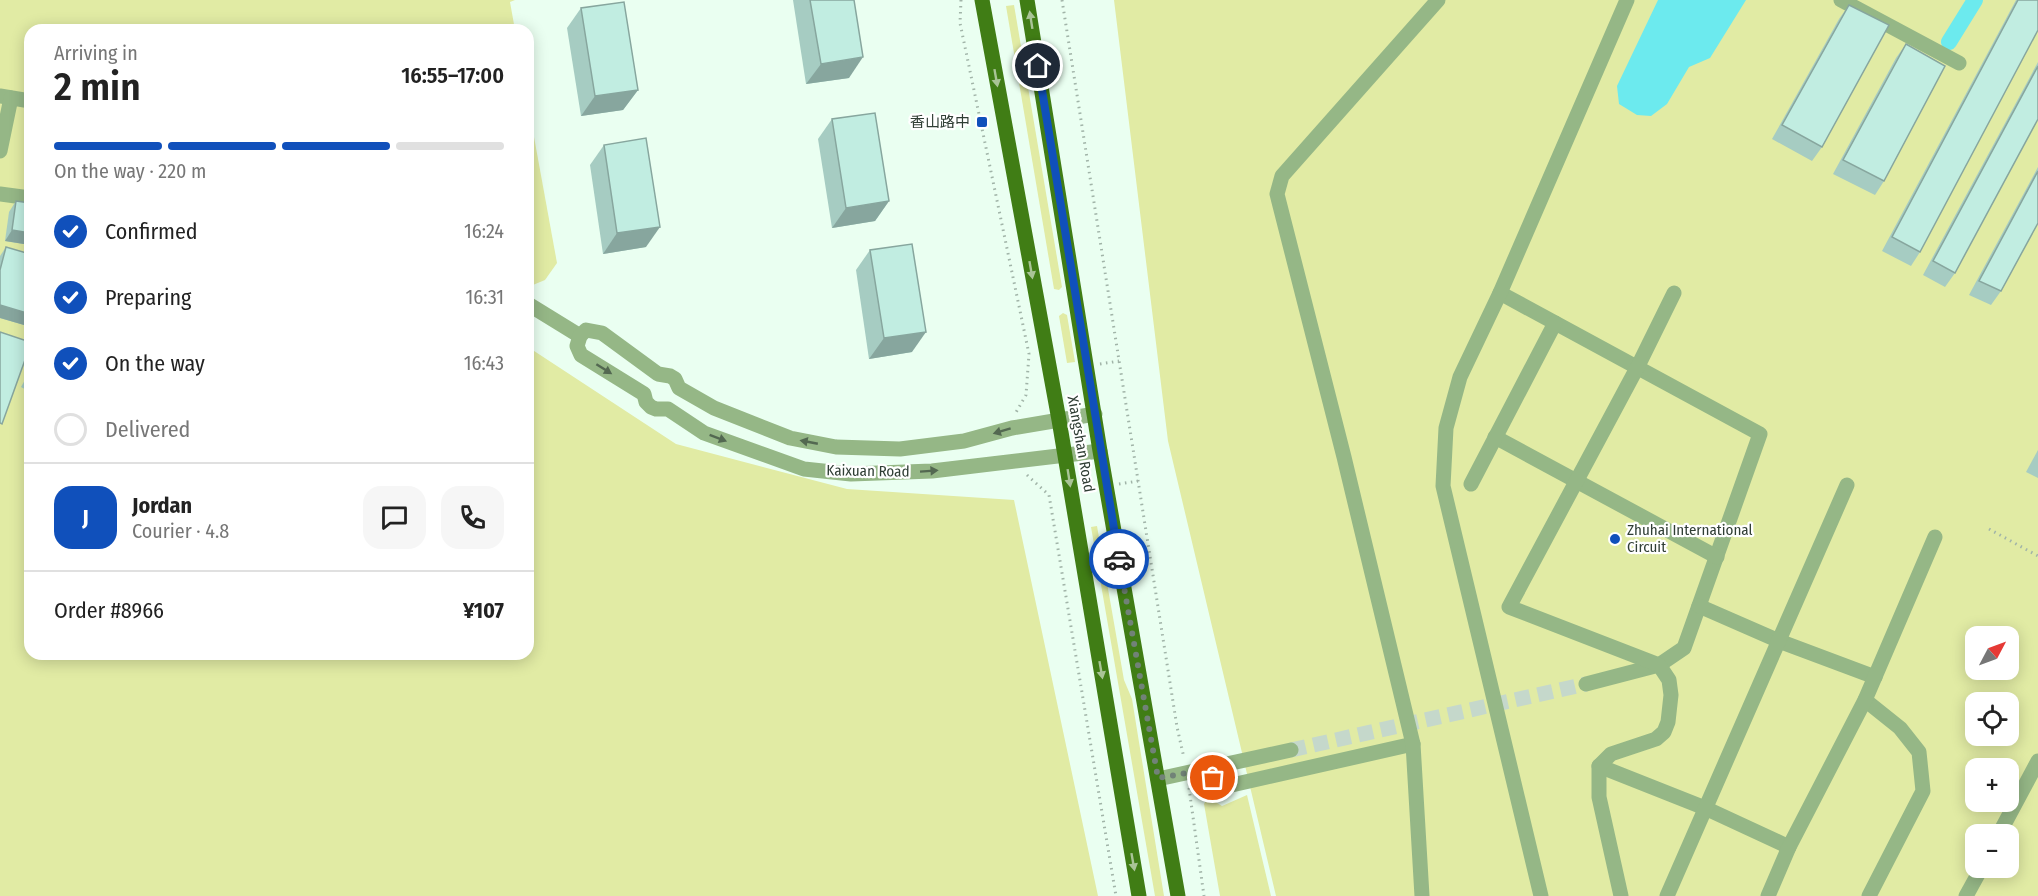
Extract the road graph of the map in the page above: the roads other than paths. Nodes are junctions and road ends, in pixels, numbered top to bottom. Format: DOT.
graph roads {
  1 [pos="982,0"];
  2 [pos="1027,0"];
  3 [pos="1438,0"];
  4 [pos="1627,0"];
  5 [pos="1841,0"];
  6 [pos="1959,63"];
  7 [pos="5,97"];
  8 [pos="24,100"];
  9 [pos="0,151"];
  10 [pos="0,194"];
  11 [pos="24,197"];
  12 [pos="1500,292"];
  13 [pos="1674,293"];
  14 [pos="534,308"];
  15 [pos="1555,323"];
  16 [pos="580,336"];
  17 [pos="1638,366"];
  18 [pos="658,374"];
  19 [pos="679,388"];
  20 [pos="644,394"];
  21 [pos="668,409"];
  22 [pos="1095,414"];
  23 [pos="1059,420"];
  24 [pos="1495,437"];
  25 [pos="1100,451"];
  26 [pos="1065,455"];
  27 [pos="1576,482"];
  28 [pos="1471,484"];
  29 [pos="1847,484"];
  30 [pos="1935,537"];
  31 [pos="1717,557"];
  32 [pos="1699,606"];
  33 [pos="1779,640"];
  34 [pos="1659,665"];
  35 [pos="1875,677"];
  36 [pos="1586,684"];
  37 [pos="1865,700"];
  38 [pos="1413,744"];
  39 [pos="1291,750"];
  40 [pos="2038,761"];
  41 [pos="1599,766"];
  42 [pos="1204,770"];
  43 [pos="1158,778"];
  44 [pos="1705,808"];
  45 [pos="2004,824"];
  46 [pos="1789,847"];
  47 [pos="1976,878"];
  48 [pos="1139,896"];
  49 [pos="1178,896"];
  50 [pos="1422,896"];
  51 [pos="1540,896"];
  52 [pos="1621,896"];
  53 [pos="1667,896"];
  54 [pos="1768,896"];
  55 [pos="1869,896"];
  56 [pos="1966,896"];
  1 -- 23 [label="main road, Xiangshan Road, one-way"];
  22 -- 2 [label="main road, Xiangshan Road, one-way"];
  3 -- 38 [label="street"];
  4 -- 12 [label="street"];
  5 -- 6 [label="street"];
  7 -- 8 [label="street"];
  7 -- 9 [label="street"];
  10 -- 11 [label="street"];
  12 -- 15 [label="street"];
  12 -- 51 [label="street"];
  13 -- 17 [label="street"];
  14 -- 16 [label="street"];
  15 -- 17 [label="street"];
  15 -- 24 [label="street"];
  16 -- 18 [label="street, Kaixuan Road"];
  16 -- 20 [label="street, Kaixuan Road, one-way"];
  17 -- 27 [label="street"];
  17 -- 31 [label="street"];
  18 -- 19 [label="street, Kaixuan Road"];
  18 -- 20 [label="street"];
  19 -- 21 [label="street"];
  23 -- 19 [label="street, Kaixuan Road, one-way"];
  20 -- 21 [label="street, Kaixuan Road"];
  21 -- 26 [label="street, Kaixuan Road, one-way"];
  22 -- 23 [label="street, Kaixuan Road"];
  22 -- 25 [label="main road, Xiangshan Road"];
  23 -- 26 [label="main road, Xiangshan Road"];
  24 -- 27 [label="street"];
  24 -- 28 [label="street"];
  25 -- 26 [label="street, Kaixuan Road"];
  25 -- 43 [label="main road, Xiangshan Road"];
  26 -- 48 [label="main road, Xiangshan Road, one-way"];
  27 -- 31 [label="street"];
  27 -- 34 [label="street"];
  29 -- 33 [label="street"];
  30 -- 35 [label="street"];
  31 -- 32 [label="street"];
  32 -- 33 [label="street"];
  32 -- 34 [label="street"];
  33 -- 35 [label="street"];
  33 -- 44 [label="street"];
  34 -- 36 [label="street"];
  34 -- 41 [label="street"];
  35 -- 37 [label="street"];
  37 -- 46 [label="street"];
  37 -- 55 [label="street"];
  38 -- 42 [label="street"];
  38 -- 50 [label="street"];
  39 -- 42 [label="street"];
  40 -- 45 [label="street"];
  41 -- 44 [label="street"];
  41 -- 52 [label="street"];
  42 -- 43 [label="street"];
  43 -- 49 [label="main road, Xiangshan Road"];
  44 -- 46 [label="street"];
  44 -- 53 [label="street"];
  46 -- 54 [label="street"];
  47 -- 56 [label="street"];
}
